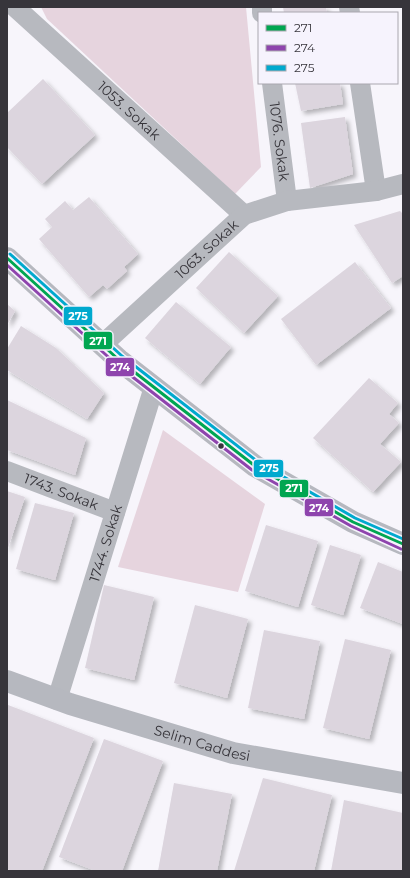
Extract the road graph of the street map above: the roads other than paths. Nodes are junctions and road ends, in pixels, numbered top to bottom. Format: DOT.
graph roads {
  1 [pos="15,7"];
  2 [pos="272,84"];
  3 [pos="360,84"];
  4 [pos="403,184"];
  5 [pos="376,191"];
  6 [pos="287,201"];
  7 [pos="244,215"];
  8 [pos="7,258"];
  9 [pos="102,345"];
  10 [pos="154,387"];
  11 [pos="7,471"];
  12 [pos="115,512"];
  13 [pos="403,544"];
  14 [pos="7,681"];
  15 [pos="58,700"];
  16 [pos="403,783"];
  1 -- 7 [label="street, 1053. Sokak"];
  2 -- 6 [label="street, 1076. Sokak"];
  3 -- 5 [label="street"];
  4 -- 5 [label="street, 1063. Sokak"];
  5 -- 6 [label="street, 1063. Sokak"];
  6 -- 7 [label="street, 1063. Sokak"];
  7 -- 9 [label="street, 1063. Sokak"];
  8 -- 9 [label="street"];
  9 -- 10 [label="street"];
  10 -- 12 [label="street, 1744. Sokak"];
  10 -- 13 [label="street"];
  11 -- 12 [label="street, 1743. Sokak"];
  12 -- 15 [label="street, 1744. Sokak"];
  14 -- 15 [label="street, Selim Caddesi"];
  15 -- 16 [label="street, Selim Caddesi"];
}
